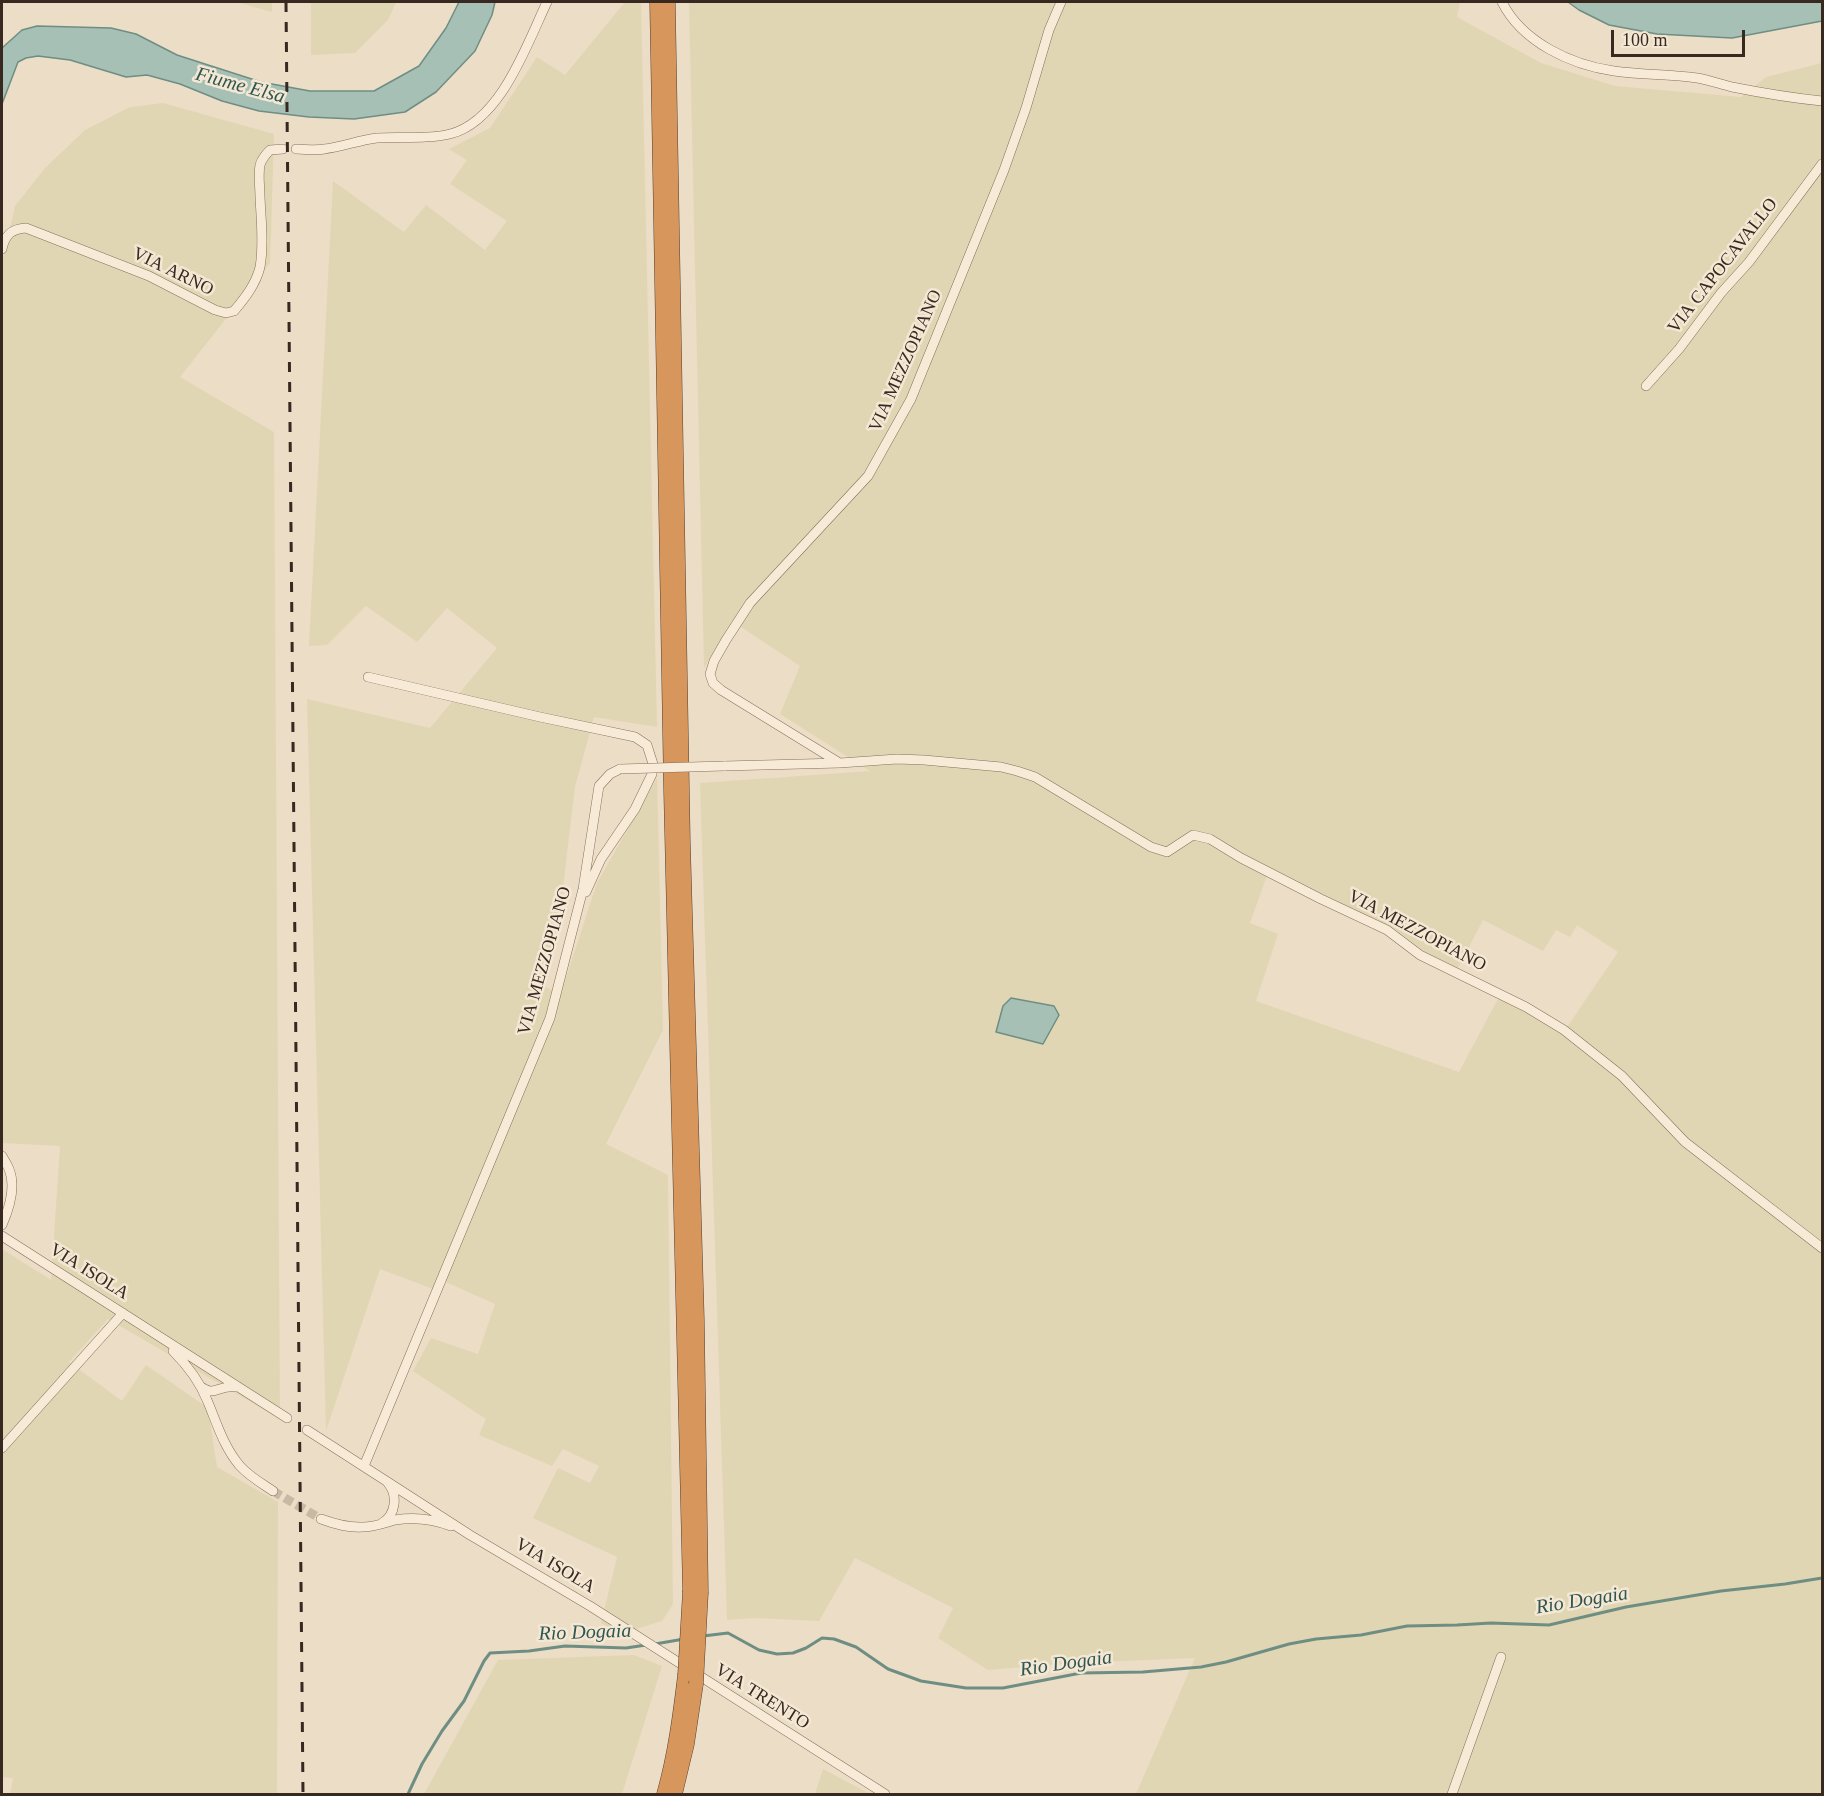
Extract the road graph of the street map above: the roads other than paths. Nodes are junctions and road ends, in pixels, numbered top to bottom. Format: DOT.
graph roads {
  1 [pos="547,2"];
  2 [pos="657,2"];
  3 [pos="668,2"];
  4 [pos="1061,2"];
  5 [pos="1502,2"];
  6 [pos="1822,101"];
  7 [pos="283,149"];
  8 [pos="296,149"];
  9 [pos="1822,164"];
  10 [pos="2,249"];
  11 [pos="1646,386"];
  12 [pos="368,677"];
  13 [pos="840,763"];
  14 [pos="578,911"];
  15 [pos="2,1156"];
  16 [pos="2,1225"];
  17 [pos="2,1236"];
  18 [pos="1822,1248"];
  19 [pos="123,1313"];
  20 [pos="158,1337"];
  21 [pos="219,1382"];
  22 [pos="200,1386"];
  23 [pos="213,1417"];
  24 [pos="287,1418"];
  25 [pos="307,1430"];
  26 [pos="2,1448"];
  27 [pos="364,1466"];
  28 [pos="273,1491"];
  29 [pos="400,1496"];
  30 [pos="321,1519"];
  31 [pos="405,1519"];
  32 [pos="377,1525"];
  33 [pos="470,1535"];
  34 [pos="695,1591"];
  35 [pos="622,1628"];
  36 [pos="1501,1657"];
  37 [pos="691,1680"];
  38 [pos="664,1794"];
  39 [pos="675,1794"];
  40 [pos="885,1794"];
  41 [pos="1452,1794"];
  1 -- 8 [label="street"];
  2 -- 34 [label="highway"];
  3 -- 34 [label="highway"];
  4 -- 13 [label="street, VIA MEZZOPIANO"];
  5 -- 6 [label="street"];
  7 -- 10 [label="street, VIA ARNO"];
  9 -- 11 [label="street, VIA CAPOCAVALLO"];
  12 -- 14 [label="street"];
  13 -- 14 [label="street, VIA MEZZOPIANO, bridge"];
  13 -- 18 [label="street, VIA MEZZOPIANO"];
  14 -- 27 [label="street, VIA MEZZOPIANO"];
  15 -- 16 [label="street"];
  17 -- 19 [label="street, VIA ISOLA"];
  19 -- 20 [label="street, VIA ISOLA"];
  19 -- 26 [label="street"];
  20 -- 21 [label="street, VIA ISOLA"];
  20 -- 22 [label="street, VIA ISOLA"];
  21 -- 22 [label="street, VIA ISOLA"];
  21 -- 22 [label="street"];
  21 -- 23 [label="street"];
  21 -- 24 [label="street, VIA ISOLA"];
  22 -- 23 [label="street, VIA ISOLA"];
  23 -- 28 [label="street, VIA ISOLA"];
  25 -- 27 [label="street"];
  27 -- 29 [label="street"];
  29 -- 31 [label="street"];
  29 -- 31 [label="street"];
  29 -- 32 [label="street"];
  29 -- 33 [label="street, VIA ISOLA"];
  30 -- 32 [label="street, VIA ISOLA"];
  31 -- 32 [label="street, VIA ISOLA"];
  31 -- 33 [label="street, VIA ISOLA"];
  33 -- 35 [label="street, VIA ISOLA"];
  34 -- 37 [label="highway, bridge"];
  35 -- 40 [label="street, VIA TRENTO"];
  36 -- 41 [label="street"];
  37 -- 38 [label="highway"];
  37 -- 39 [label="highway"];
}
